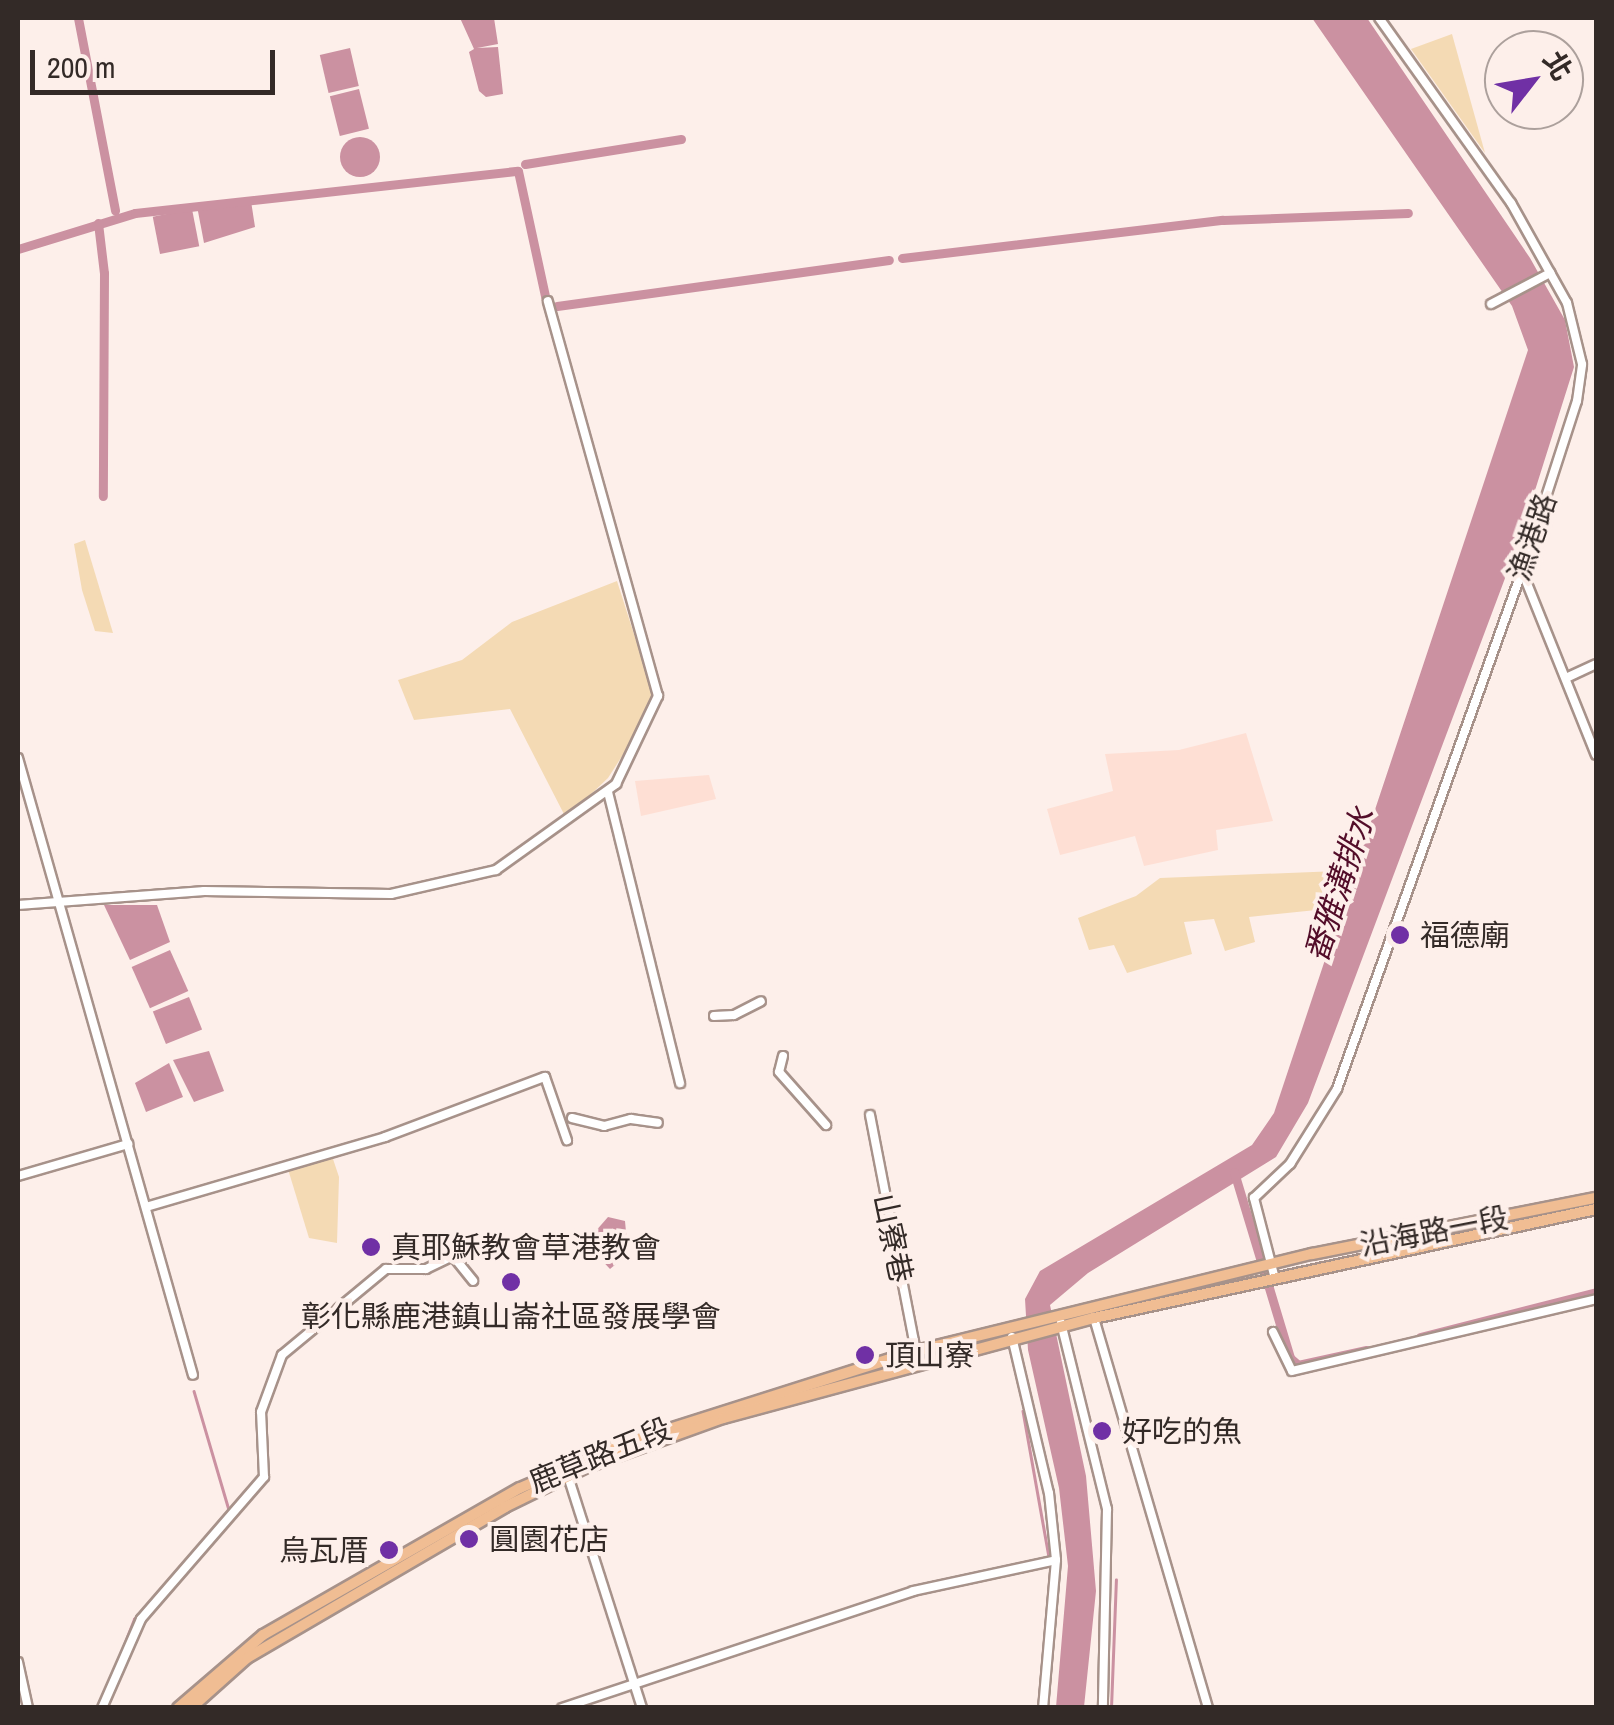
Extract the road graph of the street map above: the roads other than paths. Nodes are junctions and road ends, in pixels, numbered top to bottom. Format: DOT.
graph roads {
  1 [pos="1379,18"];
  2 [pos="1550,272"];
  3 [pos="548,301"];
  4 [pos="1491,304"];
  5 [pos="1582,364"];
  6 [pos="1596,366"];
  7 [pos="1522,571"];
  8 [pos="1596,664"];
  9 [pos="1566,678"];
  10 [pos="1596,756"];
  11 [pos="18,758"];
  12 [pos="608,792"];
  13 [pos="56,900"];
  14 [pos="18,905"];
  15 [pos="761,1001"];
  16 [pos="714,1016"];
  17 [pos="784,1056"];
  18 [pos="680,1083"];
  19 [pos="870,1114"];
  20 [pos="572,1118"];
  21 [pos="658,1123"];
  22 [pos="826,1125"];
  23 [pos="567,1140"];
  24 [pos="128,1144"];
  25 [pos="18,1176"];
  26 [pos="1596,1198"];
  27 [pos="146,1207"];
  28 [pos="1596,1209"];
  29 [pos="1519,1220"];
  30 [pos="1273,1270"];
  31 [pos="1255,1274"];
  32 [pos="473,1280"];
  33 [pos="1596,1299"];
  34 [pos="1094,1318"];
  35 [pos="1058,1322"];
  36 [pos="1014,1332"];
  37 [pos="1274,1332"];
  38 [pos="917,1356"];
  39 [pos="192,1376"];
  40 [pos="568,1476"];
  41 [pos="1056,1560"];
  42 [pos="18,1662"];
  43 [pos="634,1688"];
  44 [pos="28,1708"];
  45 [pos="102,1708"];
  46 [pos="178,1708"];
  47 [pos="191,1708"];
  48 [pos="562,1708"];
  49 [pos="642,1708"];
  50 [pos="1043,1708"];
  51 [pos="1103,1708"];
  52 [pos="1208,1708"];
  1 -- 2 [label="street, 漁港路"];
  2 -- 4 [label="street"];
  2 -- 5 [label="street, 漁港路"];
  3 -- 12 [label="street"];
  5 -- 6 [label="street"];
  5 -- 7 [label="street, 漁港路"];
  7 -- 9 [label="street"];
  7 -- 30 [label="street, 漁港路"];
  8 -- 9 [label="street"];
  9 -- 10 [label="street"];
  11 -- 13 [label="street"];
  12 -- 13 [label="street"];
  12 -- 18 [label="street"];
  13 -- 14 [label="street"];
  13 -- 24 [label="street"];
  15 -- 16 [label="street"];
  17 -- 22 [label="street"];
  19 -- 38 [label="street, 山寮巷"];
  20 -- 21 [label="street"];
  23 -- 27 [label="street"];
  24 -- 25 [label="street"];
  24 -- 27 [label="street"];
  26 -- 29 [label="main road, 沿海路一段"];
  27 -- 39 [label="street"];
  28 -- 29 [label="main road, 沿海路一段"];
  29 -- 30 [label="main road, 沿海路一段"];
  30 -- 31 [label="main road, 沿海路一段"];
  31 -- 34 [label="main road"];
  31 -- 35 [label="main road"];
  32 -- 45 [label="street"];
  33 -- 37 [label="street"];
  34 -- 35 [label="main road"];
  34 -- 52 [label="street"];
  35 -- 36 [label="main road, 鹿草路五段"];
  35 -- 51 [label="street"];
  36 -- 38 [label="main road, 鹿草路五段"];
  36 -- 41 [label="street"];
  38 -- 40 [label="main road, 鹿草路五段"];
  38 -- 46 [label="main road, 鹿草路五段"];
  40 -- 43 [label="street"];
  40 -- 47 [label="main road, 鹿草路五段"];
  41 -- 43 [label="street"];
  41 -- 50 [label="street"];
  42 -- 44 [label="street"];
  43 -- 48 [label="street"];
  43 -- 49 [label="street"];
}
